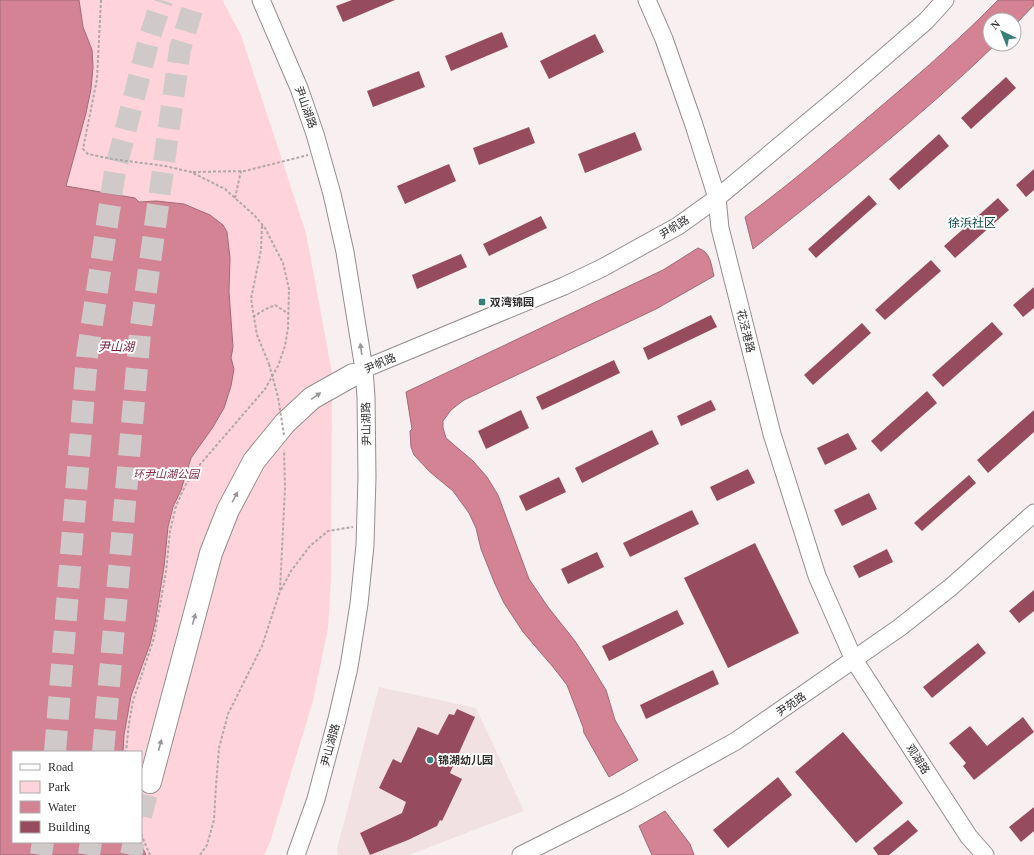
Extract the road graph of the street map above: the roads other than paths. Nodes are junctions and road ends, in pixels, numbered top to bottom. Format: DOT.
graph roads {
  1 [pos="250,0"];
  2 [pos="261,0"];
  3 [pos="647,0"];
  4 [pos="945,0"];
  5 [pos="717,198"];
  6 [pos="358,372"];
  7 [pos="1034,513"];
  8 [pos="854,660"];
  9 [pos="150,782"];
  10 [pos="285,855"];
  11 [pos="296,855"];
  12 [pos="521,855"];
  13 [pos="985,855"];
  1 -- 6 [label="main road, 尹山湖路"];
  6 -- 2 [label="main road, 尹山湖路, one-way"];
  3 -- 5 [label="main road, 花泾港路"];
  4 -- 5 [label="main road, 尹帆路"];
  5 -- 6 [label="main road, 尹帆路"];
  5 -- 8 [label="main road, 花泾港路"];
  9 -- 6 [label="highway, one-way"];
  6 -- 10 [label="main road, 尹山湖路"];
  6 -- 11 [label="main road, 尹山湖路"];
  7 -- 8 [label="main road, 尹苑路"];
  8 -- 12 [label="main road, 尹苑路"];
  8 -- 13 [label="main road, 观湖路"];
}
